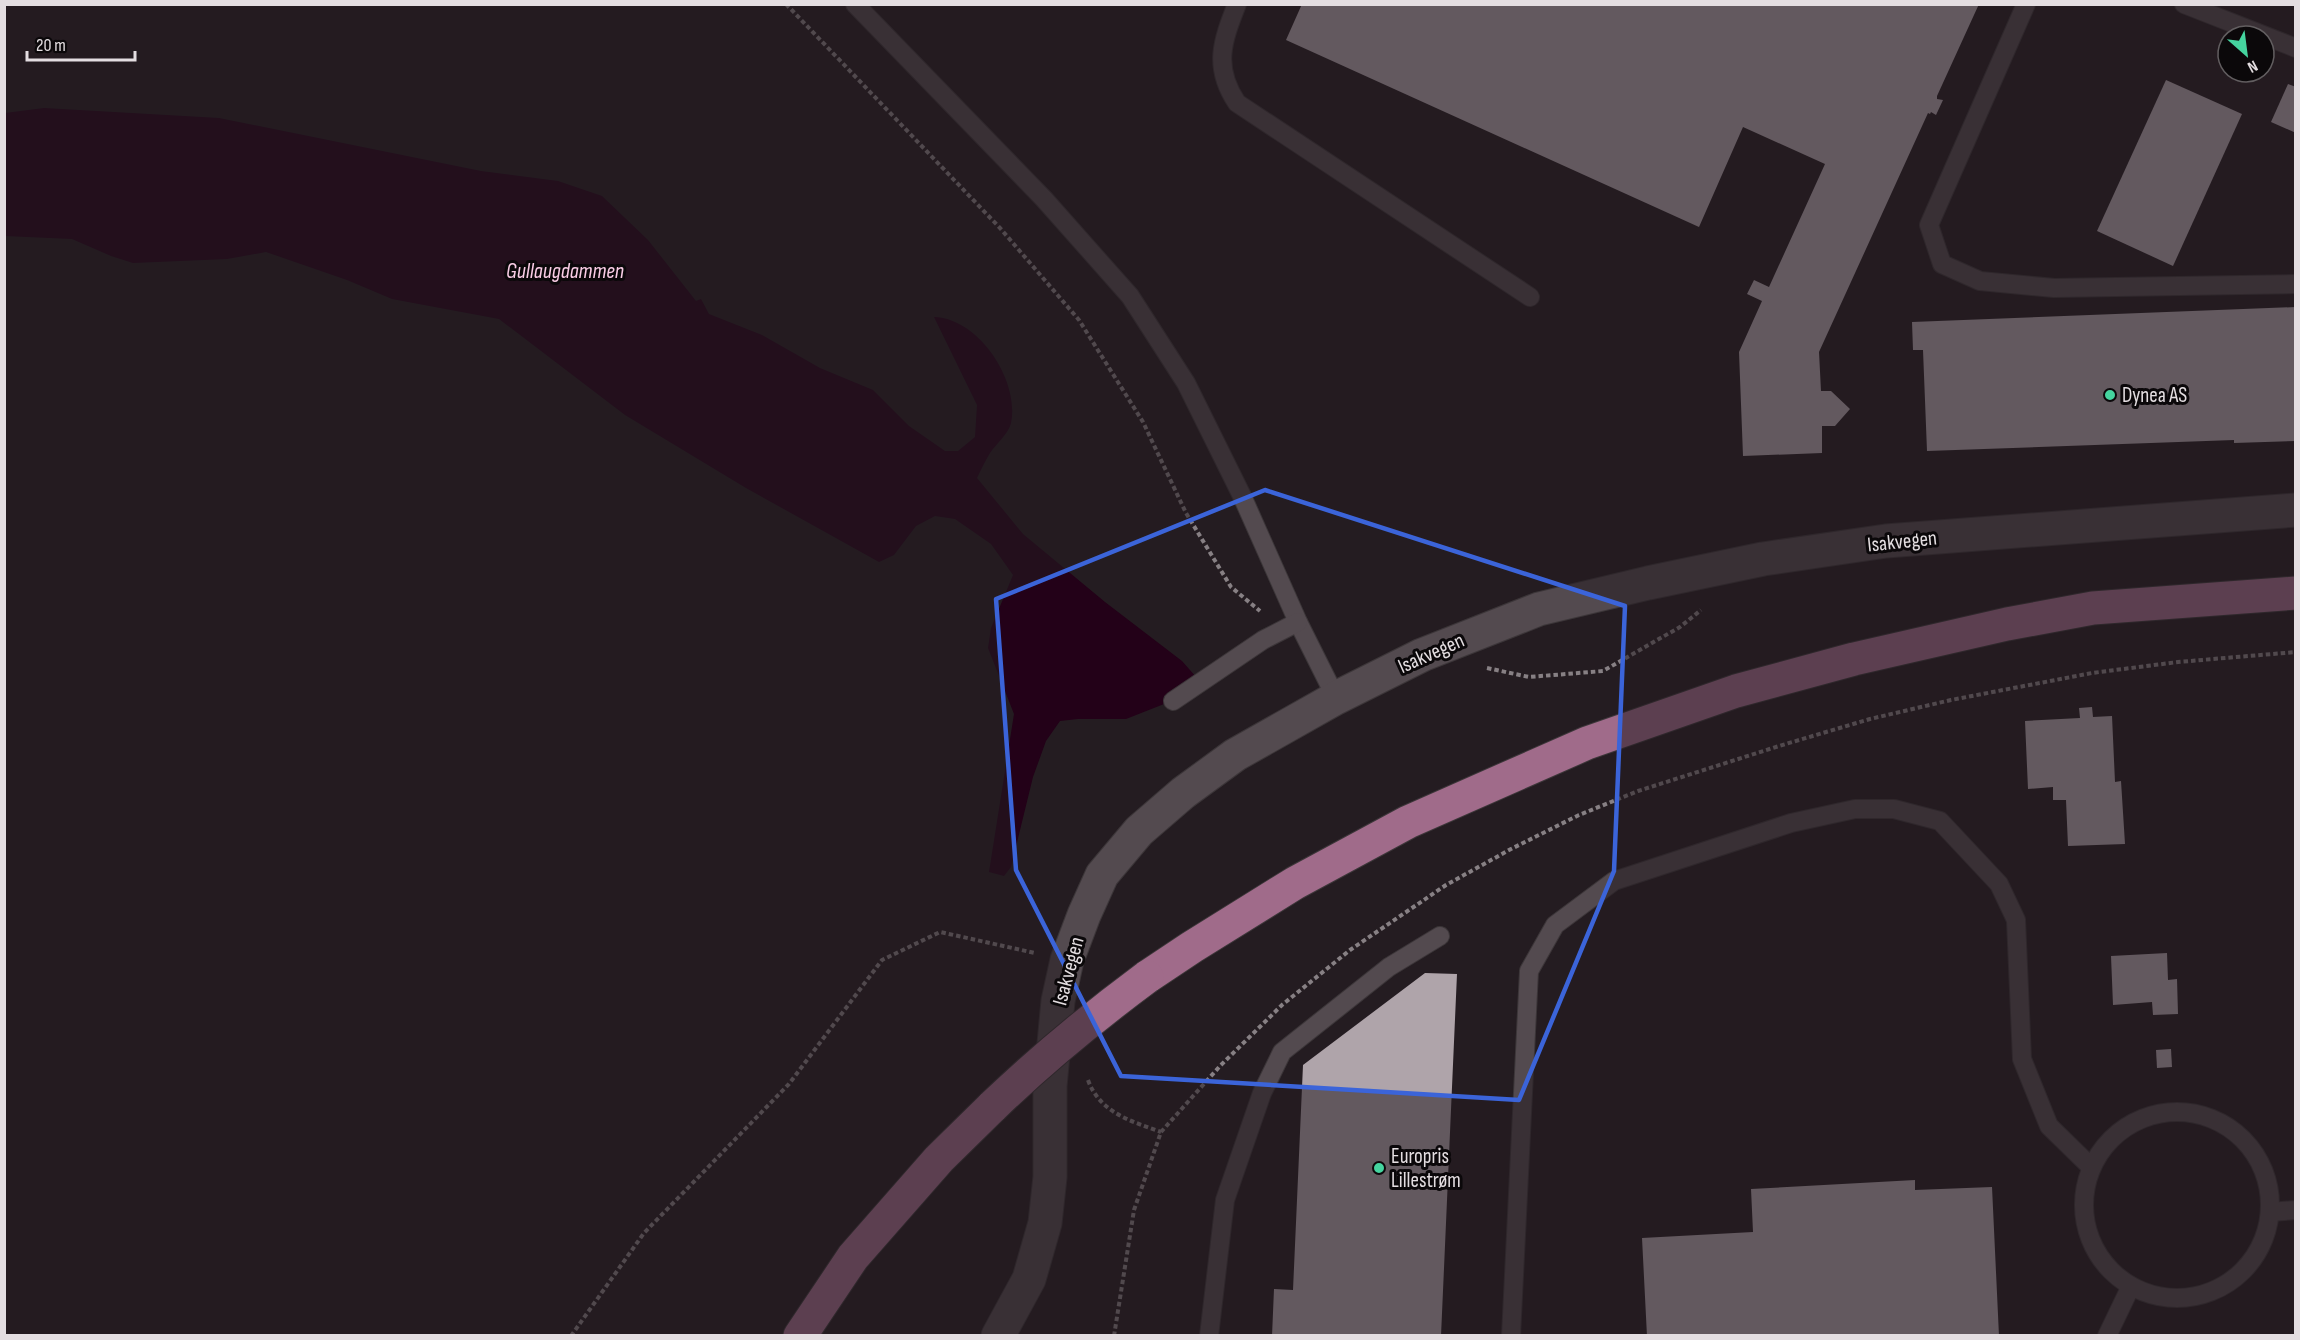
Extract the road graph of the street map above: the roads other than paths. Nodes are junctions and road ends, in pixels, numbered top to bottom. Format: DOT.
graph roads {
  1 [pos="855,4"];
  2 [pos="1237,4"];
  3 [pos="2026,4"];
  4 [pos="2184,4"];
  5 [pos="2295,48"];
  6 [pos="2295,284"];
  7 [pos="1530,297"];
  8 [pos="2295,510"];
  9 [pos="2295,593"];
  10 [pos="1298,622"];
  11 [pos="1336,698"];
  12 [pos="1173,701"];
  13 [pos="1440,936"];
  14 [pos="2091,1167"];
  15 [pos="2295,1210"];
  16 [pos="2270,1212"];
  17 [pos="2131,1286"];
  18 [pos="800,1335"];
  19 [pos="999,1335"];
  20 [pos="1209,1335"];
  21 [pos="1511,1335"];
  22 [pos="2107,1335"];
  1 -- 10 [label="lane"];
  2 -- 7 [label="lane"];
  3 -- 6 [label="lane"];
  4 -- 5 [label="lane"];
  8 -- 11 [label="street, Isakvegen"];
  9 -- 18 [label="highway, bridge"];
  10 -- 11 [label="lane"];
  10 -- 12 [label="lane"];
  11 -- 19 [label="street, Isakvegen"];
  13 -- 20 [label="lane"];
  14 -- 16 [label="lane"];
  14 -- 17 [label="lane"];
  14 -- 21 [label="lane"];
  15 -- 16 [label="lane"];
  16 -- 17 [label="lane"];
  17 -- 22 [label="lane"];
}
